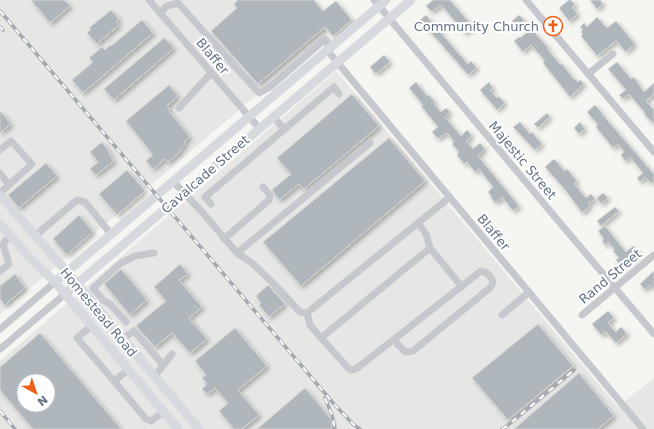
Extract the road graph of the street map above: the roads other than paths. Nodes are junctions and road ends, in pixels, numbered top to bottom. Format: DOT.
graph roads {
  1 [pos="149,0"];
  2 [pos="411,0"];
  3 [pos="526,0"];
  4 [pos="380,2"];
  5 [pos="160,13"];
  6 [pos="389,18"];
  7 [pos="327,50"];
  8 [pos="613,54"];
  9 [pos="337,62"];
  10 [pos="211,73"];
  11 [pos="588,74"];
  12 [pos="259,93"];
  13 [pos="339,94"];
  14 [pos="268,100"];
  15 [pos="179,108"];
  16 [pos="248,116"];
  17 [pos="273,116"];
  18 [pos="259,128"];
  19 [pos="284,129"];
  20 [pos="370,144"];
  21 [pos="0,150"];
  22 [pos="654,152"];
  23 [pos="0,173"];
  24 [pos="173,181"];
  25 [pos="10,185"];
  26 [pos="263,187"];
  27 [pos="184,193"];
  28 [pos="0,194"];
  29 [pos="450,198"];
  30 [pos="211,204"];
  31 [pos="418,223"];
  32 [pos="0,224"];
  33 [pos="111,234"];
  34 [pos="10,236"];
  35 [pos="35,236"];
  36 [pos="224,239"];
  37 [pos="430,248"];
  38 [pos="154,253"];
  39 [pos="237,254"];
  40 [pos="654,255"];
  41 [pos="0,271"];
  42 [pos="67,272"];
  43 [pos="55,282"];
  44 [pos="76,284"];
  45 [pos="462,287"];
  46 [pos="615,288"];
  47 [pos="529,292"];
  48 [pos="64,294"];
  49 [pos="103,300"];
  50 [pos="95,307"];
  51 [pos="307,313"];
  52 [pos="502,315"];
  53 [pos="582,315"];
  54 [pos="126,322"];
  55 [pos="91,326"];
  56 [pos="0,329"];
  57 [pos="654,334"];
  58 [pos="321,338"];
  59 [pos="122,339"];
  60 [pos="394,340"];
  61 [pos="0,349"];
  62 [pos="172,354"];
  63 [pos="163,365"];
  64 [pos="145,367"];
  65 [pos="128,370"];
  66 [pos="154,376"];
  67 [pos="134,378"];
  68 [pos="114,382"];
  69 [pos="163,412"];
  70 [pos="178,429"];
  71 [pos="198,429"];
  72 [pos="643,429"];
  1 -- 5 [label="street, Blaffer"];
  2 -- 6 [label="main road, Cavalcade Street"];
  3 -- 11 [label="street"];
  4 -- 6 [label="street, Majestic Street"];
  4 -- 7 [label="main road, Cavalcade Street"];
  5 -- 10 [label="street, Blaffer"];
  5 -- 12 [label="street"];
  6 -- 9 [label="main road, Cavalcade Street"];
  6 -- 46 [label="street, Majestic Street"];
  7 -- 9 [label="street, Blaffer"];
  7 -- 12 [label="street, Blaffer"];
  7 -- 14 [label="main road, Cavalcade Street"];
  8 -- 11 [label="street"];
  9 -- 17 [label="main road, Cavalcade Street"];
  9 -- 29 [label="street, Blaffer"];
  10 -- 15 [label="street"];
  10 -- 16 [label="street, Blaffer"];
  11 -- 22 [label="street"];
  12 -- 14 [label="street"];
  13 -- 19 [label="street"];
  14 -- 16 [label="main road, Cavalcade Street"];
  16 -- 18 [label="street, Blaffer"];
  16 -- 24 [label="main road, Cavalcade Street"];
  17 -- 18 [label="main road, Cavalcade Street"];
  17 -- 19 [label="street"];
  18 -- 27 [label="main road, Cavalcade Street"];
  19 -- 30 [label="street"];
  20 -- 39 [label="street"];
  21 -- 25 [label="street"];
  23 -- 25 [label="street"];
  24 -- 27 [label="street"];
  24 -- 33 [label="main road, Cavalcade Street"];
  25 -- 28 [label="street"];
  26 -- 36 [label="street"];
  27 -- 36 [label="street"];
  27 -- 44 [label="main road, Cavalcade Street"];
  28 -- 35 [label="main road, Homestead Road"];
  29 -- 31 [label="street"];
  29 -- 47 [label="street, Blaffer"];
  31 -- 37 [label="street"];
  31 -- 51 [label="street"];
  32 -- 34 [label="main road, Homestead Road"];
  33 -- 35 [label="street"];
  33 -- 42 [label="main road, Cavalcade Street"];
  34 -- 41 [label="street"];
  34 -- 43 [label="main road, Homestead Road"];
  35 -- 42 [label="main road, Homestead Road"];
  36 -- 39 [label="street"];
  37 -- 45 [label="street"];
  37 -- 58 [label="street"];
  38 -- 49 [label="street"];
  39 -- 51 [label="street"];
  40 -- 46 [label="street, Rand Street"];
  42 -- 43 [label="main road, Cavalcade Street"];
  42 -- 44 [label="main road, Homestead Road"];
  43 -- 48 [label="main road, Homestead Road"];
  43 -- 56 [label="street, Cavalcade Street"];
  44 -- 48 [label="main road, Cavalcade Street"];
  44 -- 50 [label="main road, Homestead Road"];
  45 -- 60 [label="street"];
  45 -- 60 [label="street"];
  46 -- 53 [label="street, Rand Street"];
  46 -- 57 [label="street, Majestic Street"];
  47 -- 52 [label="street"];
  47 -- 72 [label="street, Blaffer"];
  48 -- 55 [label="main road, Homestead Road"];
  48 -- 61 [label="street, Cavalcade Street"];
  49 -- 50 [label="street"];
  49 -- 54 [label="street"];
  50 -- 59 [label="main road, Homestead Road"];
  51 -- 58 [label="street"];
  55 -- 65 [label="main road, Homestead Road"];
  55 -- 68 [label="street"];
  58 -- 60 [label="street"];
  59 -- 63 [label="street"];
  59 -- 64 [label="main road, Homestead Road"];
  62 -- 63 [label="street"];
  63 -- 66 [label="street"];
  64 -- 66 [label="main road, Homestead Road"];
  64 -- 67 [label="main road"];
  65 -- 67 [label="main road, Homestead Road"];
  65 -- 68 [label="street"];
  66 -- 71 [label="main road, Homestead Road"];
  67 -- 69 [label="main road, Homestead Road"];
  68 -- 69 [label="street"];
  69 -- 70 [label="main road, Homestead Road"];
}
